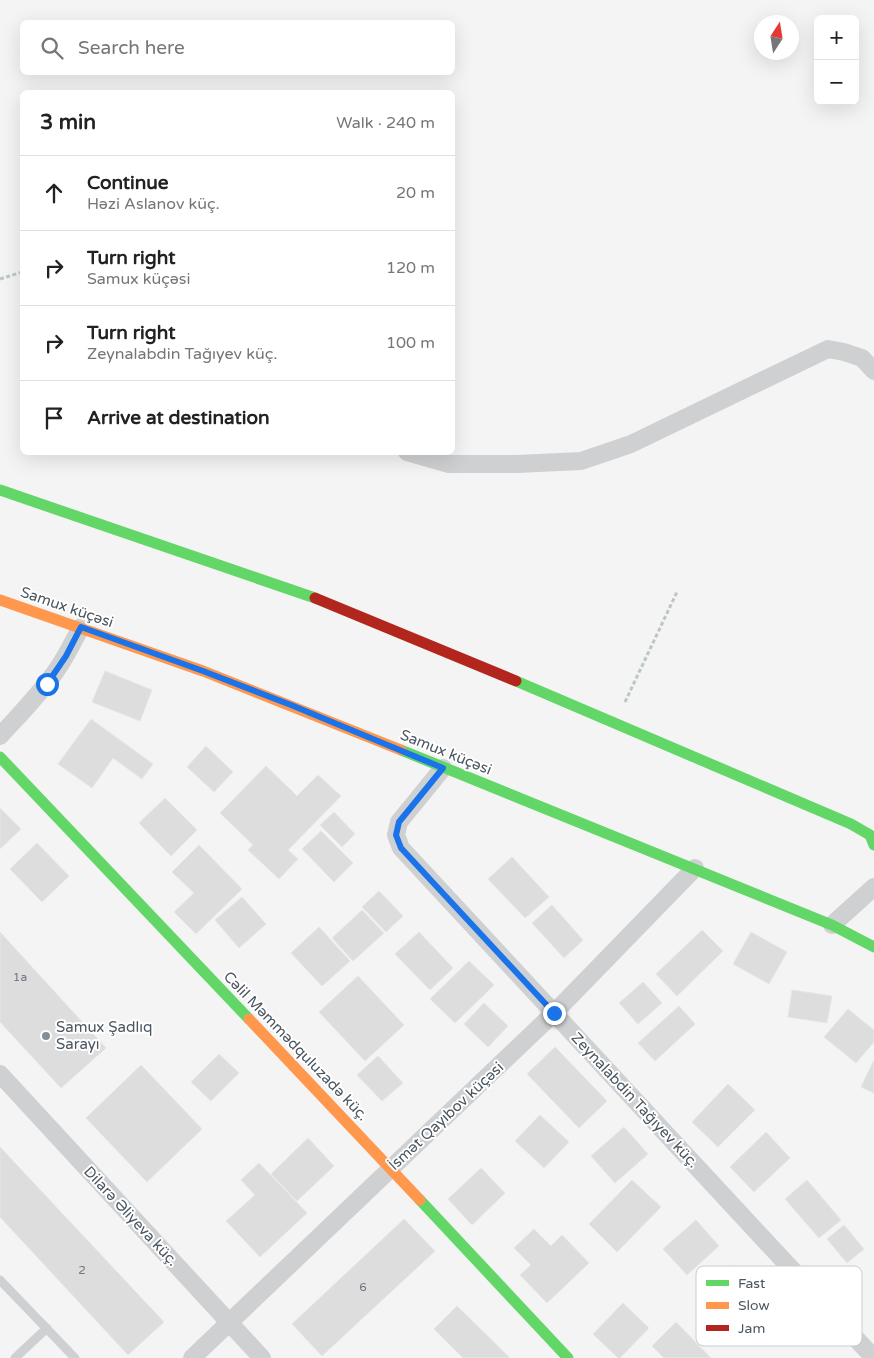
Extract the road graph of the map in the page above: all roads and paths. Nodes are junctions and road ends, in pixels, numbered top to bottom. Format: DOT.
graph roads {
  1 [pos="20,273"];
  2 [pos="0,279"];
  3 [pos="874,371"];
  4 [pos="418,455"];
  5 [pos="0,490"];
  6 [pos="677,592"];
  7 [pos="0,600"];
  8 [pos="81,627"];
  9 [pos="615,723"];
  10 [pos="0,736"];
  11 [pos="0,757"];
  12 [pos="443,768"];
  13 [pos="874,845"];
  14 [pos="695,868"];
  15 [pos="874,887"];
  16 [pos="832,924"];
  17 [pos="874,948"];
  18 [pos="554,1013"];
  19 [pos="0,1074"];
  20 [pos="390,1168"];
  21 [pos="789,1266"];
  22 [pos="0,1280"];
  23 [pos="229,1323"];
  24 [pos="47,1328"];
  25 [pos="862,1345"];
  26 [pos="15,1358"];
  27 [pos="74,1358"];
  28 [pos="192,1358"];
  29 [pos="262,1358"];
  30 [pos="568,1358"];
  31 [pos="874,1358"];
  1 -- 2 [label="path"];
  3 -- 4 [label="street"];
  5 -- 9 [label="street"];
  6 -- 9 [label="path"];
  7 -- 8 [label="street, Samux küçəsi"];
  8 -- 10 [label="street"];
  8 -- 12 [label="street, Samux küçəsi"];
  9 -- 13 [label="street"];
  11 -- 20 [label="street, Cəlil Məmmədquluzadə küç."];
  12 -- 14 [label="street, Samux küçəsi"];
  12 -- 18 [label="street, Zeynalabdin Tağıyev küç."];
  14 -- 16 [label="street, Samux küçəsi"];
  14 -- 18 [label="street, İsmət Qayıbov küçəsi"];
  15 -- 16 [label="street"];
  16 -- 17 [label="street, Samux küçəsi"];
  18 -- 20 [label="street, İsmət Qayıbov küçəsi"];
  18 -- 21 [label="street, Zeynalabdin Tağıyev küç."];
  19 -- 23 [label="street, Dilarə Əliyeva küç."];
  20 -- 23 [label="street, İsmət Qayıbov küçəsi"];
  20 -- 30 [label="street, Cəlil Məmmədquluzadə küç."];
  22 -- 24 [label="lane"];
  23 -- 28 [label="street, İsmət Qayıbov küçəsi"];
  23 -- 29 [label="street, Dilarə Əliyeva küç."];
  24 -- 26 [label="lane"];
  24 -- 27 [label="lane"];
  25 -- 31 [label="street, Zeynalabdin Tağıyev küç."];
}
